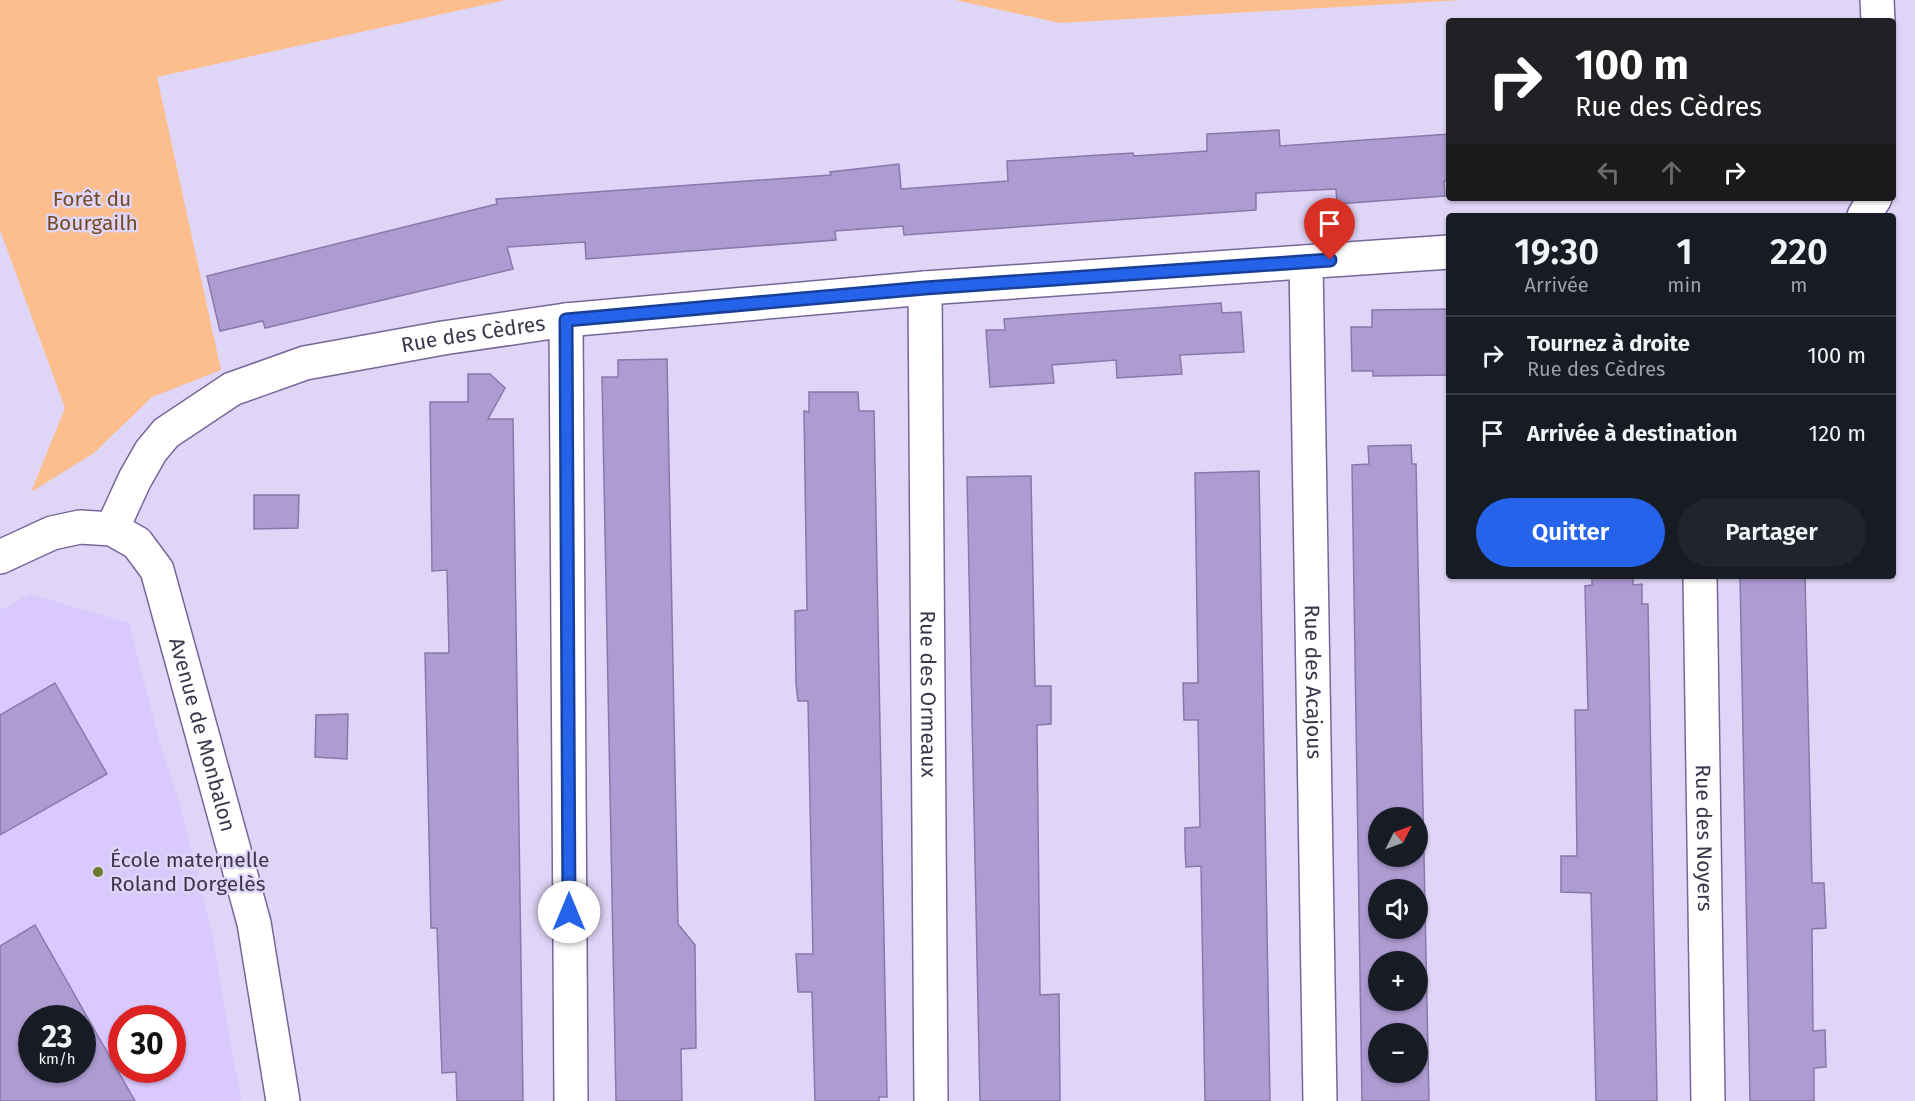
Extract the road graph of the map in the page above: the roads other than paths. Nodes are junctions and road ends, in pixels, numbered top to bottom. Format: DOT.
graph roads {
  1 [pos="1877,0"];
  2 [pos="1878,18"];
  3 [pos="1446,252"];
  4 [pos="1306,262"];
  5 [pos="925,288"];
  6 [pos="566,320"];
  7 [pos="112,529"];
  8 [pos="0,557"];
  9 [pos="1700,579"];
  10 [pos="283,1101"];
  11 [pos="570,1101"];
  12 [pos="932,1101"];
  13 [pos="1320,1101"];
  14 [pos="1708,1101"];
  1 -- 2 [label="street"];
  3 -- 4 [label="street, Rue des Cèdres"];
  4 -- 5 [label="street, Rue des Cèdres"];
  4 -- 13 [label="street, Rue des Acajous"];
  5 -- 6 [label="street, Rue des Cèdres"];
  5 -- 12 [label="street, Rue des Ormeaux"];
  6 -- 7 [label="street, Rue des Cèdres"];
  6 -- 11 [label="street"];
  7 -- 8 [label="street"];
  7 -- 10 [label="street, Avenue de Monbalon"];
  9 -- 14 [label="street, Rue des Noyers"];
}
